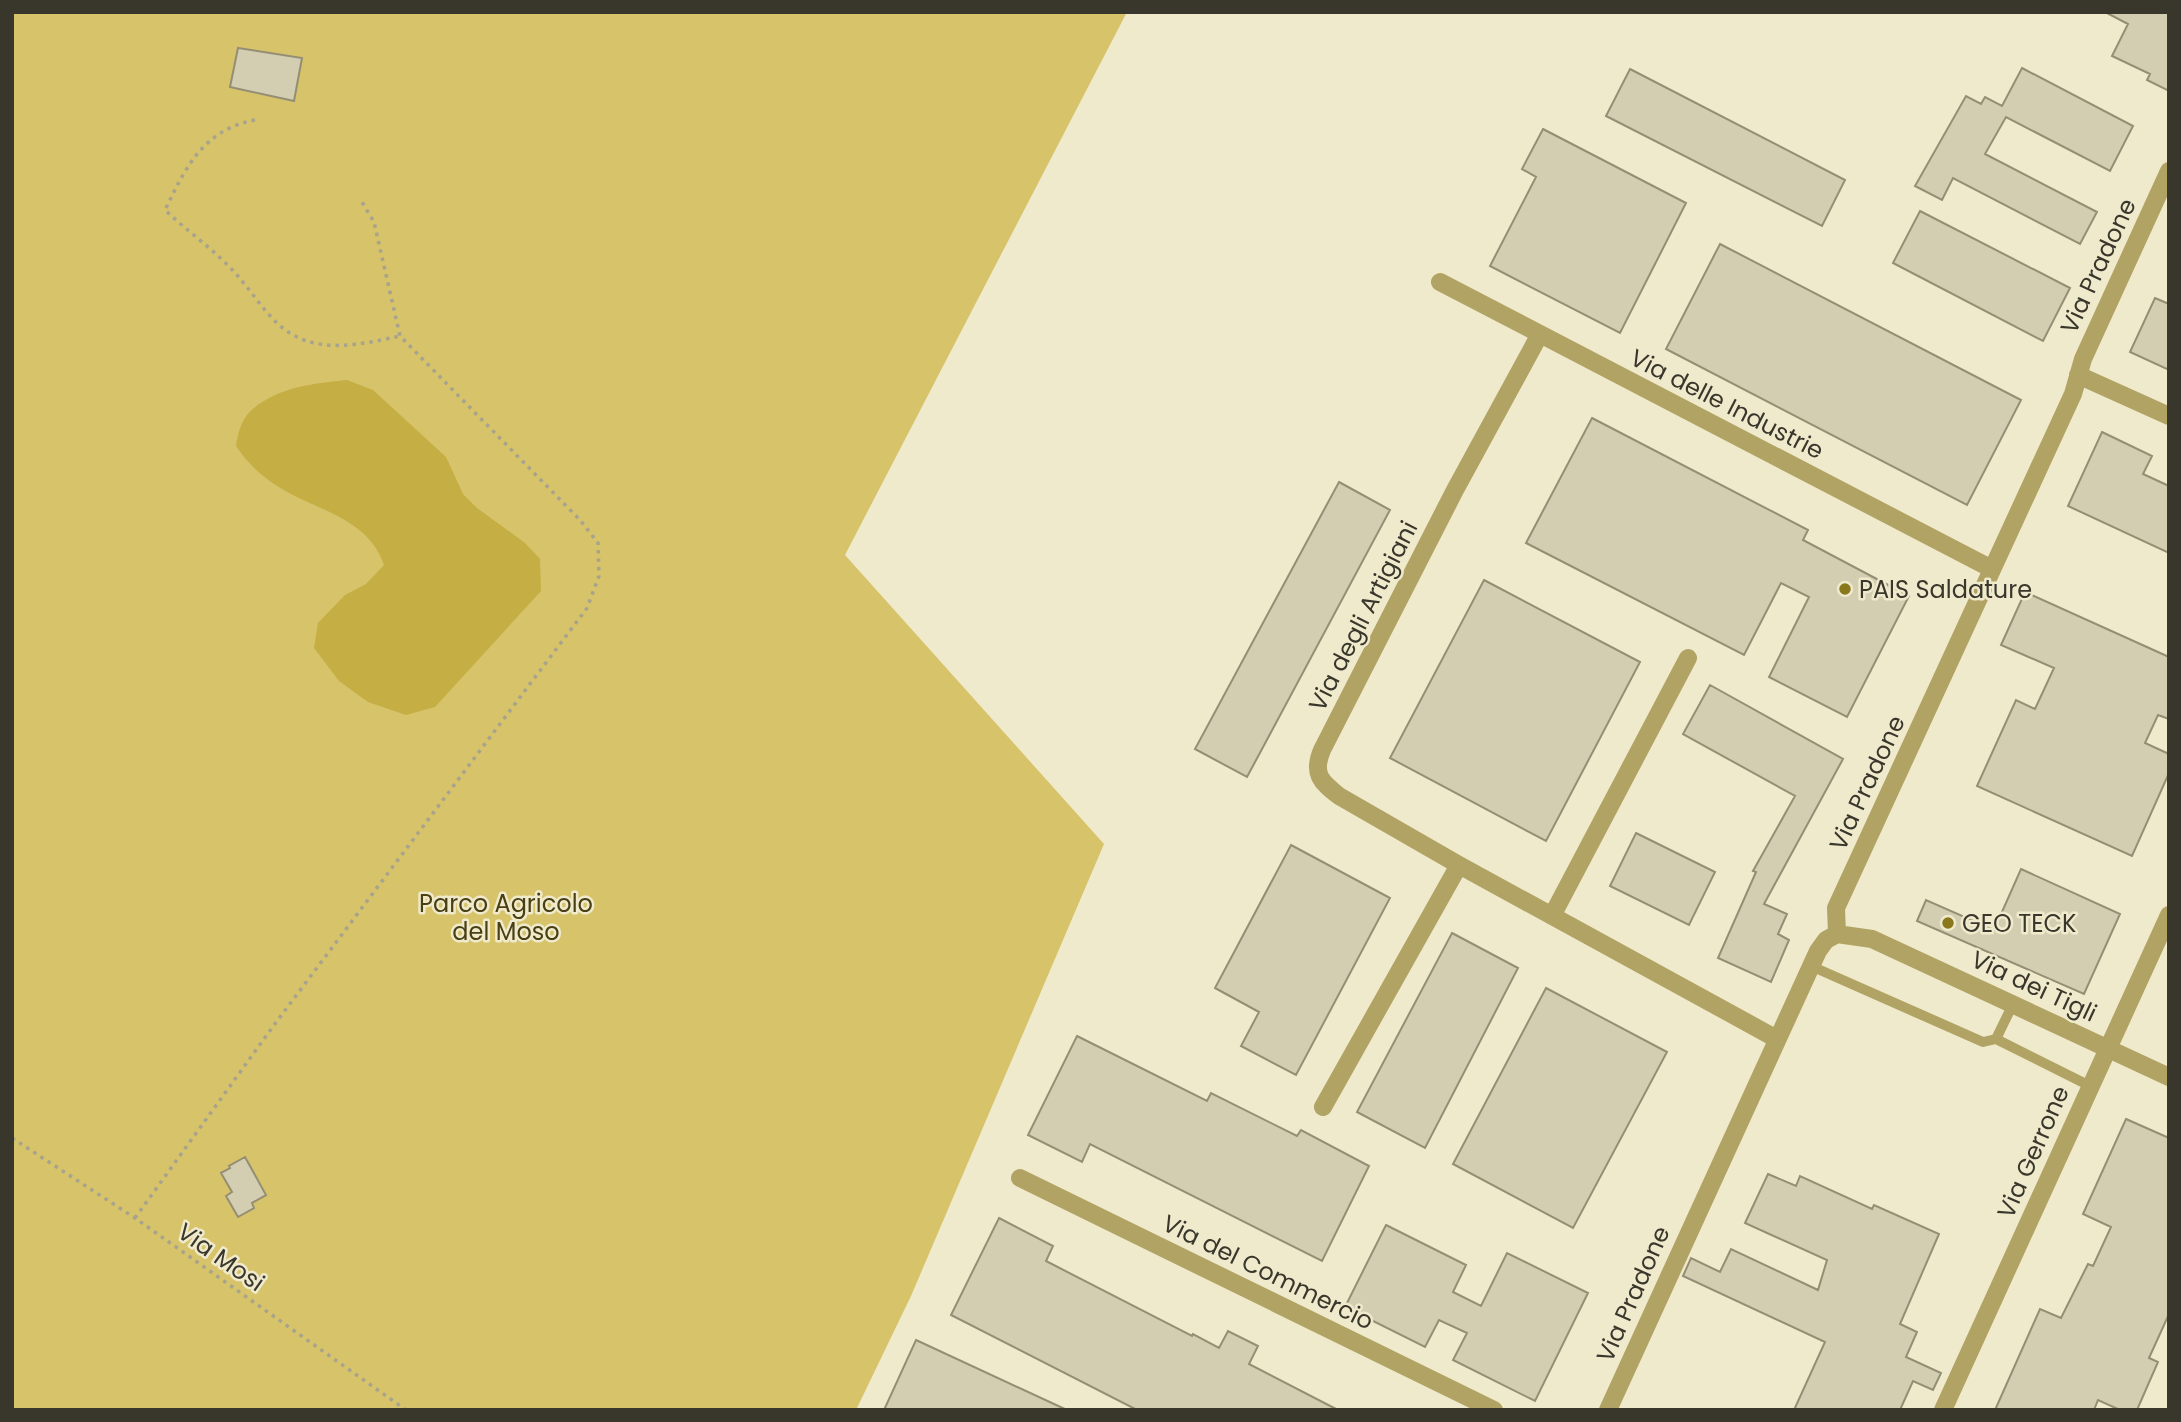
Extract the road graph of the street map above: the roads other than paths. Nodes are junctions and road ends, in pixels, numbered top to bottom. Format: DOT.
graph roads {
  1 [pos="2169,171"];
  2 [pos="1440,282"];
  3 [pos="1540,334"];
  4 [pos="2078,375"];
  5 [pos="2169,416"];
  6 [pos="1992,569"];
  7 [pos="1688,658"];
  8 [pos="1459,865"];
  9 [pos="2169,915"];
  10 [pos="1552,916"];
  11 [pos="1837,934"];
  12 [pos="1811,966"];
  13 [pos="2013,1004"];
  14 [pos="1777,1039"];
  15 [pos="1996,1039"];
  16 [pos="2108,1047"];
  17 [pos="2169,1077"];
  18 [pos="2090,1086"];
  19 [pos="1323,1107"];
  20 [pos="1020,1178"];
  21 [pos="1494,1410"];
  22 [pos="1608,1410"];
  23 [pos="1943,1410"];
  1 -- 4 [label="street, Via Pradone"];
  2 -- 3 [label="street, Via delle Industrie"];
  3 -- 6 [label="street, Via delle Industrie"];
  3 -- 8 [label="street, Via degli Artigiani"];
  4 -- 5 [label="street"];
  4 -- 6 [label="street, Via Pradone"];
  6 -- 11 [label="street, Via Pradone"];
  7 -- 10 [label="street"];
  8 -- 10 [label="street, Via degli Artigiani"];
  8 -- 19 [label="street"];
  9 -- 16 [label="street, Via Gerrone"];
  10 -- 14 [label="street, Via degli Artigiani"];
  11 -- 12 [label="street, Via Pradone"];
  11 -- 13 [label="street, Via dei Tigli"];
  12 -- 14 [label="street, Via Pradone"];
  12 -- 15 [label="lane"];
  13 -- 15 [label="lane"];
  13 -- 16 [label="street, Via dei Tigli"];
  14 -- 22 [label="street, Via Pradone"];
  15 -- 18 [label="lane"];
  16 -- 17 [label="street, Via dei Tigli"];
  16 -- 18 [label="street, Via Gerrone"];
  18 -- 23 [label="street, Via Gerrone"];
  20 -- 21 [label="street, Via del Commercio"];
}
